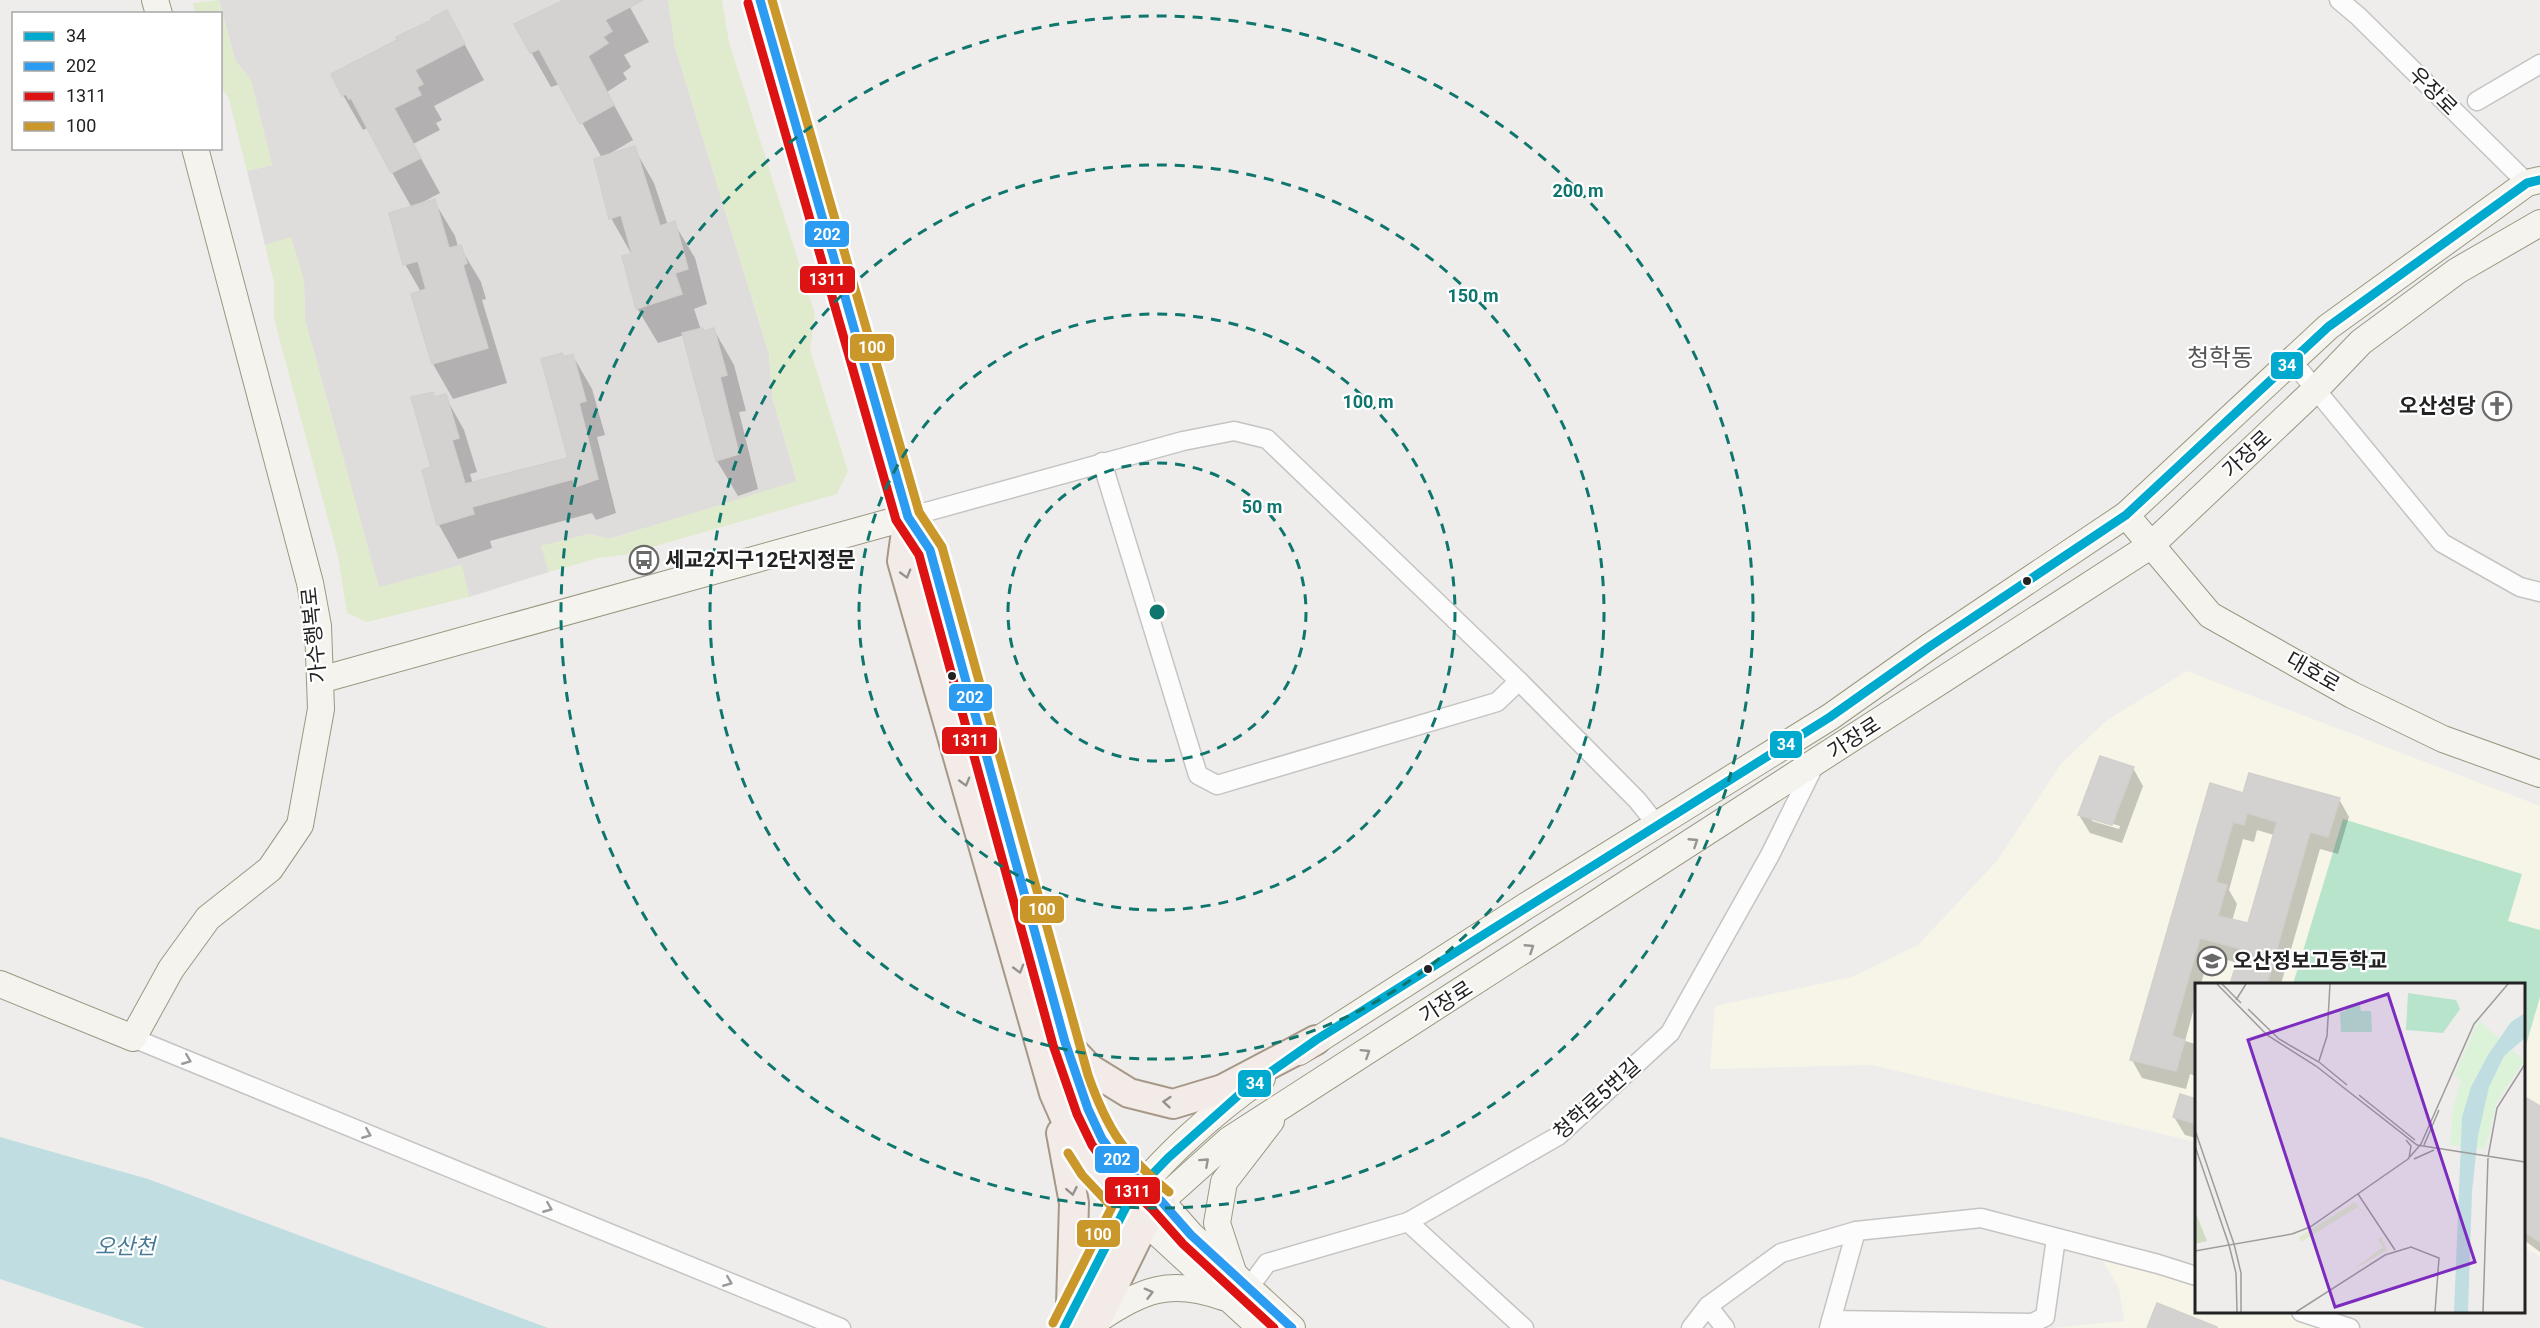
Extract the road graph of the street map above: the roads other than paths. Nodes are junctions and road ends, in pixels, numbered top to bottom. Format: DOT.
graph roads {
  1 [pos="760,0"];
  2 [pos="2349,2"];
  3 [pos="2540,64"];
  4 [pos="2477,101"];
  5 [pos="196,150"];
  6 [pos="2534,182"];
  7 [pos="2540,223"];
  8 [pos="2293,362"];
  9 [pos="2316,389"];
  10 [pos="1102,462"];
  11 [pos="2126,515"];
  12 [pos="908,517"];
  13 [pos="2150,546"];
  14 [pos="2540,592"];
  15 [pos="320,680"];
  16 [pos="1519,681"];
  17 [pos="1816,762"];
  18 [pos="2540,774"];
  19 [pos="1657,825"];
  20 [pos="0,984"];
  21 [pos="133,1038"];
  22 [pos="1316,1040"];
  23 [pos="1065,1042"];
  24 [pos="1308,1089"];
  25 [pos="1054,1093"];
  26 [pos="1144,1203"];
  27 [pos="1408,1222"];
  28 [pos="1856,1231"];
  29 [pos="2056,1238"];
  30 [pos="2195,1276"];
  31 [pos="1237,1288"];
  32 [pos="1708,1306"];
  33 [pos="2307,1313"];
  34 [pos="1081,1322"];
  35 [pos="1830,1324"];
  36 [pos="841,1328"];
  37 [pos="1261,1328"];
  38 [pos="1292,1328"];
  39 [pos="1524,1328"];
  40 [pos="1691,1328"];
  41 [pos="1725,1328"];
  42 [pos="2350,1328"];
  1 -- 12 [label="main road"];
  2 -- 6 [label="street, 우장로"];
  3 -- 4 [label="street"];
  5 -- 15 [label="main road, 가수행복로"];
  6 -- 8 [label="main road, 가장로"];
  7 -- 9 [label="main road, 가장로"];
  8 -- 9 [label="street"];
  8 -- 11 [label="main road, 가장로"];
  9 -- 13 [label="main road, 가장로"];
  9 -- 14 [label="street"];
  10 -- 12 [label="street"];
  10 -- 16 [label="street"];
  10 -- 16 [label="street"];
  11 -- 13 [label="main road, 대호로"];
  11 -- 19 [label="main road, 가장로"];
  12 -- 15 [label="main road"];
  12 -- 23 [label="main road"];
  12 -- 25 [label="main road, one-way"];
  13 -- 17 [label="main road, 가장로"];
  13 -- 18 [label="main road, 대호로"];
  15 -- 21 [label="main road, 가수행복로"];
  16 -- 19 [label="street"];
  24 -- 17 [label="main road, 가장로, one-way"];
  17 -- 27 [label="street, 청학로5번길"];
  19 -- 22 [label="main road, 가장로"];
  20 -- 21 [label="main road"];
  21 -- 36 [label="street, one-way"];
  22 -- 23 [label="main road, one-way"];
  22 -- 26 [label="main road, 가장로"];
  23 -- 26 [label="main road"];
  26 -- 24 [label="main road, 가장로, one-way"];
  24 -- 31 [label="main road"];
  25 -- 26 [label="main road"];
  25 -- 34 [label="main road, one-way"];
  26 -- 31 [label="main road"];
  26 -- 34 [label="main road"];
  27 -- 31 [label="street, 청학로5번길"];
  27 -- 39 [label="street"];
  28 -- 29 [label="street"];
  28 -- 32 [label="street"];
  28 -- 35 [label="street"];
  29 -- 30 [label="street"];
  29 -- 35 [label="street"];
  34 -- 31 [label="main road, one-way"];
  31 -- 37 [label="main road"];
  31 -- 38 [label="main road"];
  32 -- 40 [label="street"];
  32 -- 41 [label="street"];
  33 -- 42 [label="street"];
}
